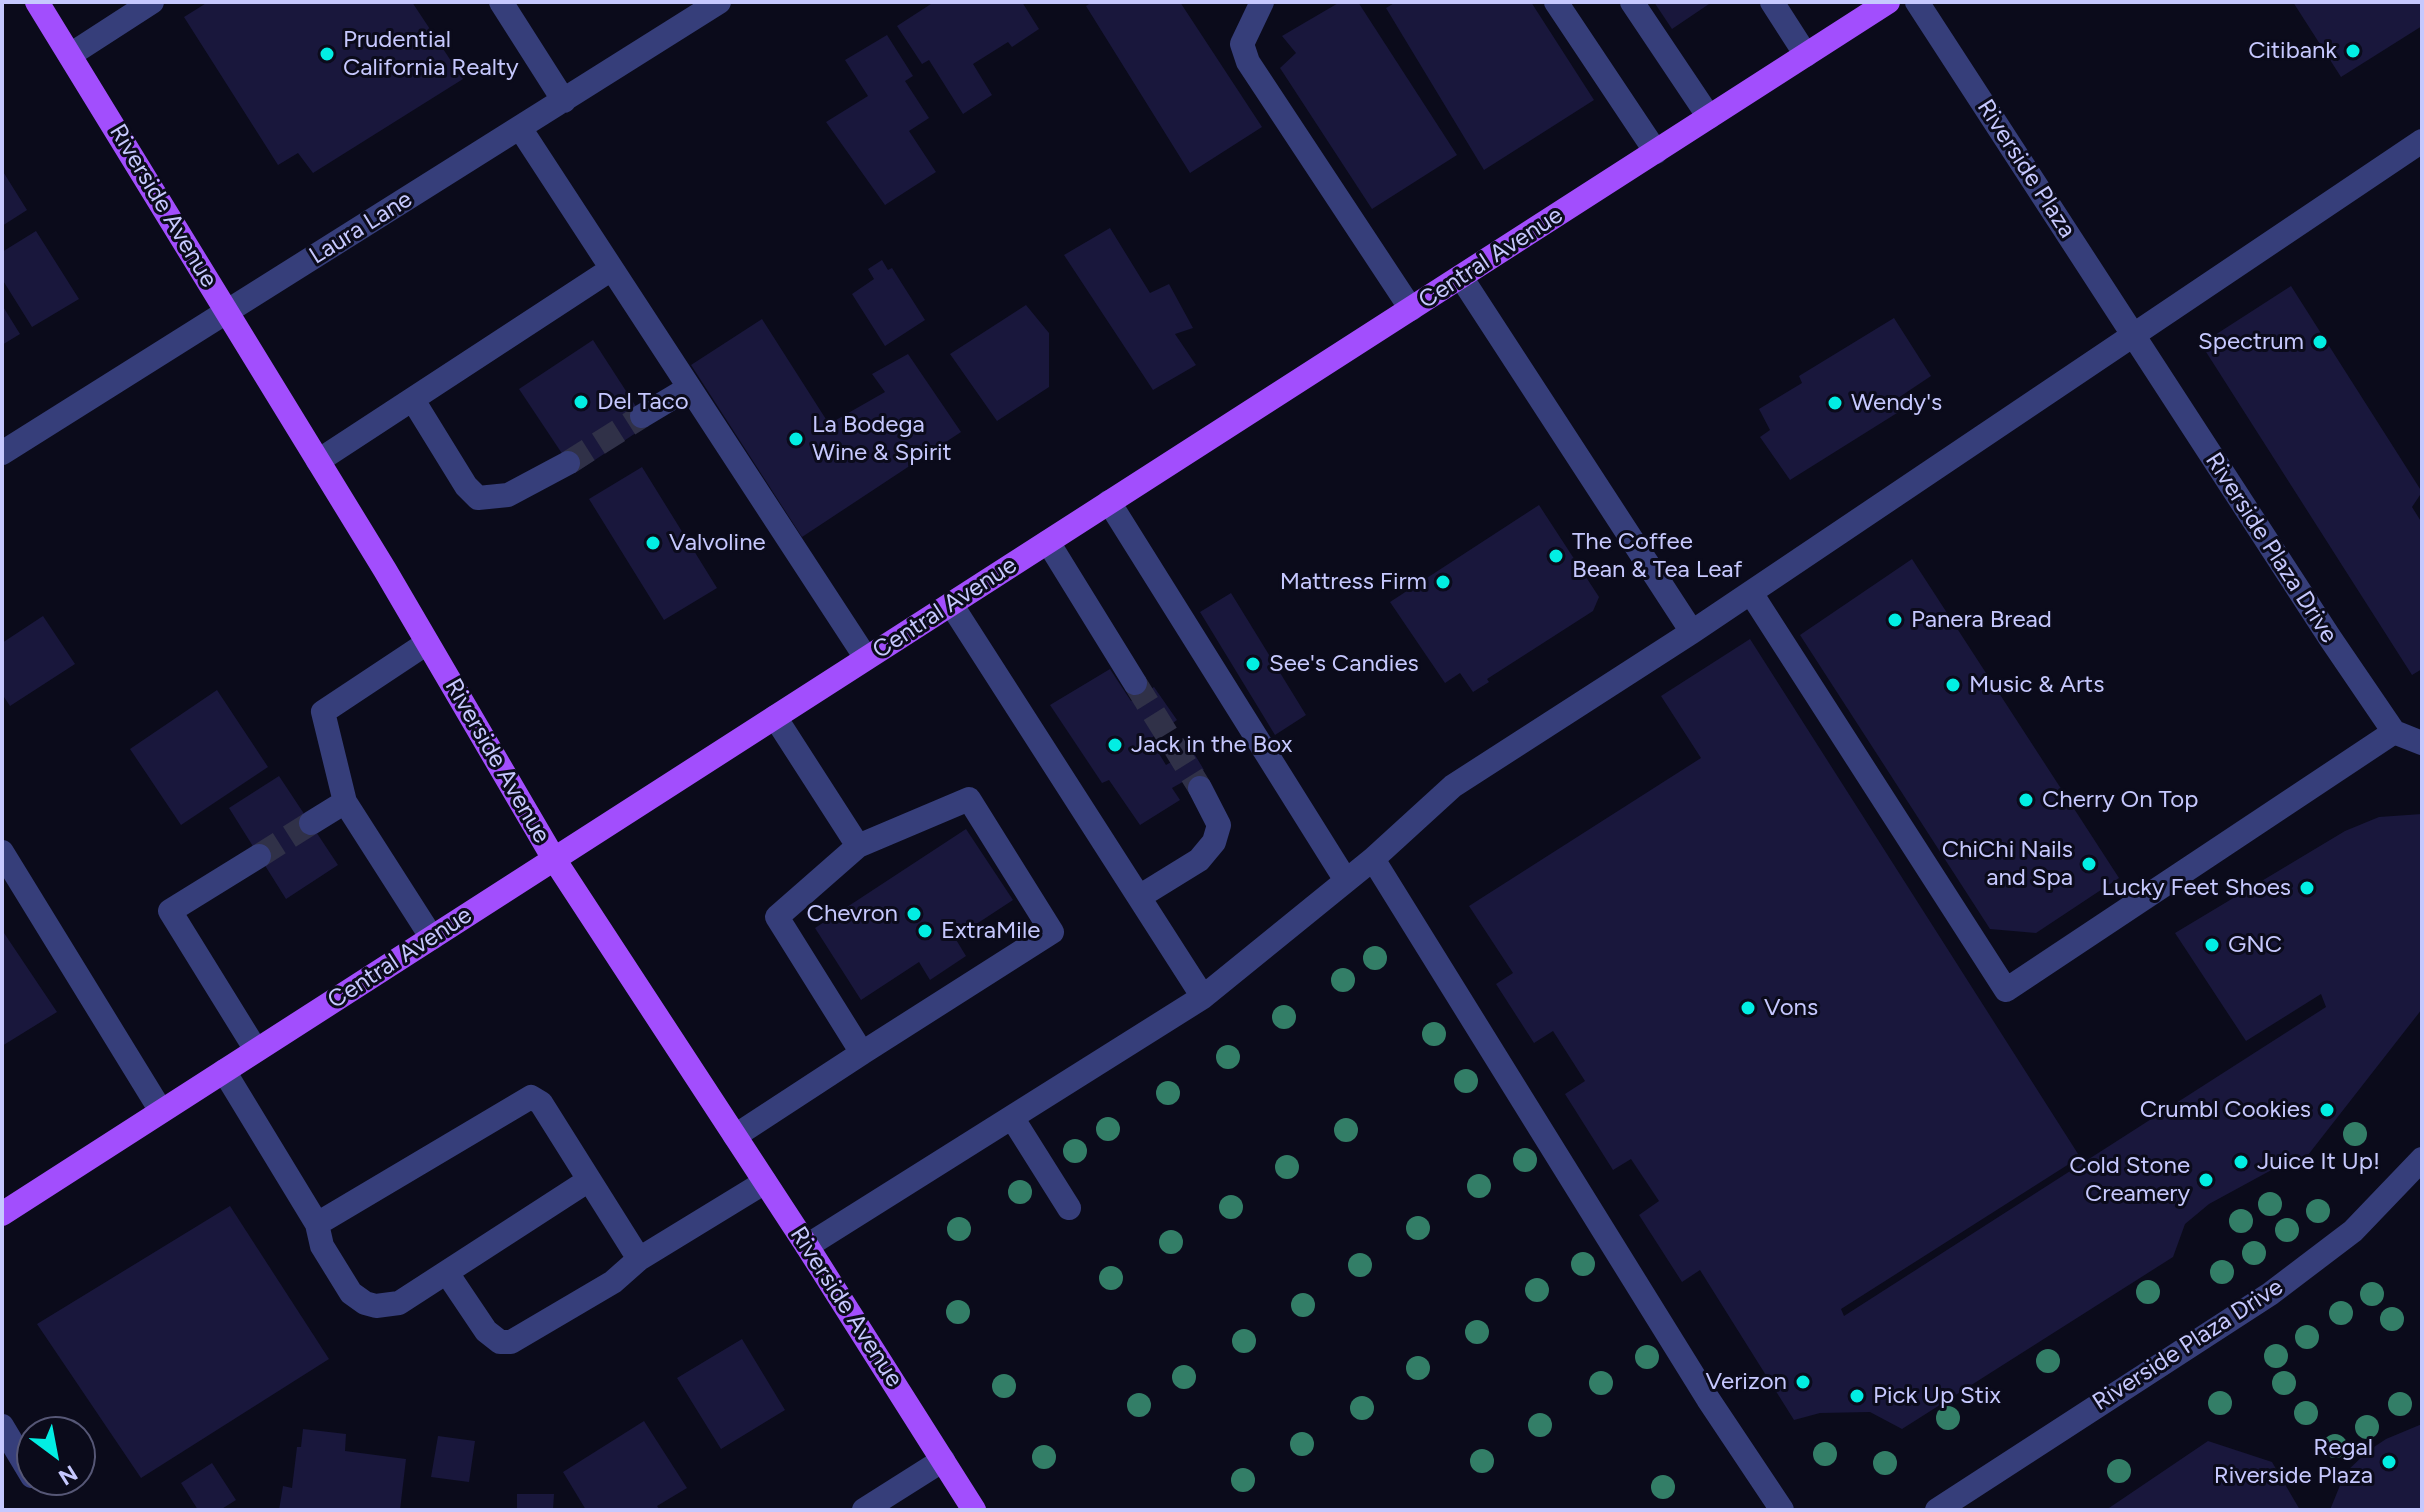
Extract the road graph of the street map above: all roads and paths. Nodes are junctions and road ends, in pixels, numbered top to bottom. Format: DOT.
graph roads {
  1 [pos="37,2"];
  2 [pos="152,2"];
  3 [pos="501,2"];
  4 [pos="719,2"];
  5 [pos="1262,2"];
  6 [pos="1556,2"];
  7 [pos="1632,2"];
  8 [pos="1772,2"];
  9 [pos="1888,2"];
  10 [pos="1917,2"];
  11 [pos="70,55"];
  12 [pos="1806,55"];
  13 [pos="564,101"];
  14 [pos="1709,117"];
  15 [pos="520,128"];
  16 [pos="2422,141"];
  17 [pos="1656,152"];
  18 [pos="610,270"];
  19 [pos="1461,277"];
  20 [pos="1411,309"];
  21 [pos="228,313"];
  22 [pos="2134,337"];
  23 [pos="687,389"];
  24 [pos="413,400"];
  25 [pos="642,416"];
  26 [pos="2,453"];
  27 [pos="318,461"];
  28 [pos="568,463"];
  29 [pos="1109,502"];
  30 [pos="1048,542"];
  31 [pos="1751,593"];
  32 [pos="951,604"];
  33 [pos="1692,632"];
  34 [pos="427,643"];
  35 [pos="866,658"];
  36 [pos="1135,683"];
  37 [pos="775,717"];
  38 [pos="2394,732"];
  39 [pos="2422,743"];
  40 [pos="1200,788"];
  41 [pos="345,802"];
  42 [pos="311,823"];
  43 [pos="858,846"];
  44 [pos="2,852"];
  45 [pos="259,856"];
  46 [pos="554,859"];
  47 [pos="1373,859"];
  48 [pos="1345,879"];
  49 [pos="1139,897"];
  50 [pos="432,938"];
  51 [pos="1203,997"];
  52 [pos="256,1050"];
  53 [pos="862,1053"];
  54 [pos="224,1071"];
  55 [pos="161,1111"];
  56 [pos="1013,1119"];
  57 [pos="735,1136"];
  58 [pos="2422,1159"];
  59 [pos="589,1180"];
  60 [pos="765,1182"];
  61 [pos="1069,1208"];
  62 [pos="2,1214"];
  63 [pos="317,1224"];
  64 [pos="807,1246"];
  65 [pos="639,1259"];
  66 [pos="447,1273"];
  67 [pos="2,1426"];
  68 [pos="16,1449"];
  69 [pos="943,1460"];
  70 [pos="864,1510"];
  71 [pos="974,1510"];
  72 [pos="1782,1510"];
  73 [pos="1937,1510"];
  1 -- 11 [label="main road, Riverside Avenue"];
  2 -- 11 [label="street"];
  3 -- 13 [label="street"];
  4 -- 13 [label="street, Laura Lane"];
  5 -- 20 [label="street"];
  6 -- 17 [label="street"];
  7 -- 14 [label="street"];
  8 -- 12 [label="street"];
  9 -- 12 [label="main road, Central Avenue"];
  10 -- 22 [label="street, Riverside Plaza"];
  11 -- 21 [label="main road, Riverside Avenue"];
  12 -- 14 [label="main road, Central Avenue"];
  13 -- 15 [label="street, Laura Lane"];
  14 -- 17 [label="main road, Central Avenue"];
  15 -- 18 [label="street"];
  15 -- 21 [label="street, Laura Lane"];
  16 -- 22 [label="street"];
  17 -- 19 [label="main road, Central Avenue"];
  18 -- 23 [label="street"];
  18 -- 24 [label="street"];
  19 -- 20 [label="main road, Central Avenue"];
  19 -- 33 [label="street"];
  20 -- 29 [label="main road, Central Avenue"];
  21 -- 26 [label="street, Laura Lane"];
  21 -- 27 [label="main road, Riverside Avenue"];
  22 -- 31 [label="street"];
  22 -- 38 [label="street, Riverside Plaza Drive"];
  23 -- 25 [label="street"];
  23 -- 35 [label="street"];
  24 -- 27 [label="street"];
  24 -- 28 [label="street"];
  27 -- 34 [label="main road, Riverside Avenue"];
  29 -- 30 [label="main road, Central Avenue"];
  29 -- 48 [label="street"];
  30 -- 32 [label="main road, Central Avenue"];
  30 -- 36 [label="street"];
  31 -- 33 [label="street"];
  31 -- 38 [label="street"];
  32 -- 35 [label="main road, Central Avenue"];
  32 -- 49 [label="street"];
  33 -- 47 [label="street"];
  34 -- 41 [label="street"];
  34 -- 46 [label="main road, Riverside Avenue"];
  35 -- 37 [label="main road, Central Avenue"];
  37 -- 43 [label="street"];
  37 -- 46 [label="main road, Central Avenue"];
  38 -- 39 [label="street"];
  40 -- 49 [label="street"];
  41 -- 42 [label="street"];
  41 -- 50 [label="street"];
  43 -- 53 [label="street"];
  43 -- 53 [label="street"];
  44 -- 55 [label="street"];
  45 -- 52 [label="street"];
  46 -- 50 [label="main road, Central Avenue"];
  46 -- 57 [label="main road, Riverside Avenue"];
  47 -- 48 [label="street"];
  47 -- 72 [label="street"];
  48 -- 51 [label="street"];
  49 -- 51 [label="street"];
  50 -- 52 [label="main road, Central Avenue"];
  51 -- 56 [label="street"];
  52 -- 54 [label="main road, Central Avenue"];
  53 -- 57 [label="street"];
  54 -- 55 [label="main road, Central Avenue"];
  54 -- 63 [label="street"];
  55 -- 62 [label="main road, Central Avenue"];
  56 -- 61 [label="street"];
  56 -- 64 [label="street"];
  57 -- 60 [label="main road, Riverside Avenue"];
  58 -- 73 [label="street, Riverside Plaza Drive"];
  59 -- 63 [label="street"];
  59 -- 65 [label="street"];
  59 -- 66 [label="street"];
  60 -- 64 [label="main road, Riverside Avenue"];
  60 -- 65 [label="street"];
  63 -- 66 [label="street"];
  64 -- 69 [label="main road, Riverside Avenue"];
  65 -- 66 [label="street"];
  67 -- 68 [label="street"];
  69 -- 70 [label="street"];
  69 -- 71 [label="main road, Riverside Avenue"];
}
